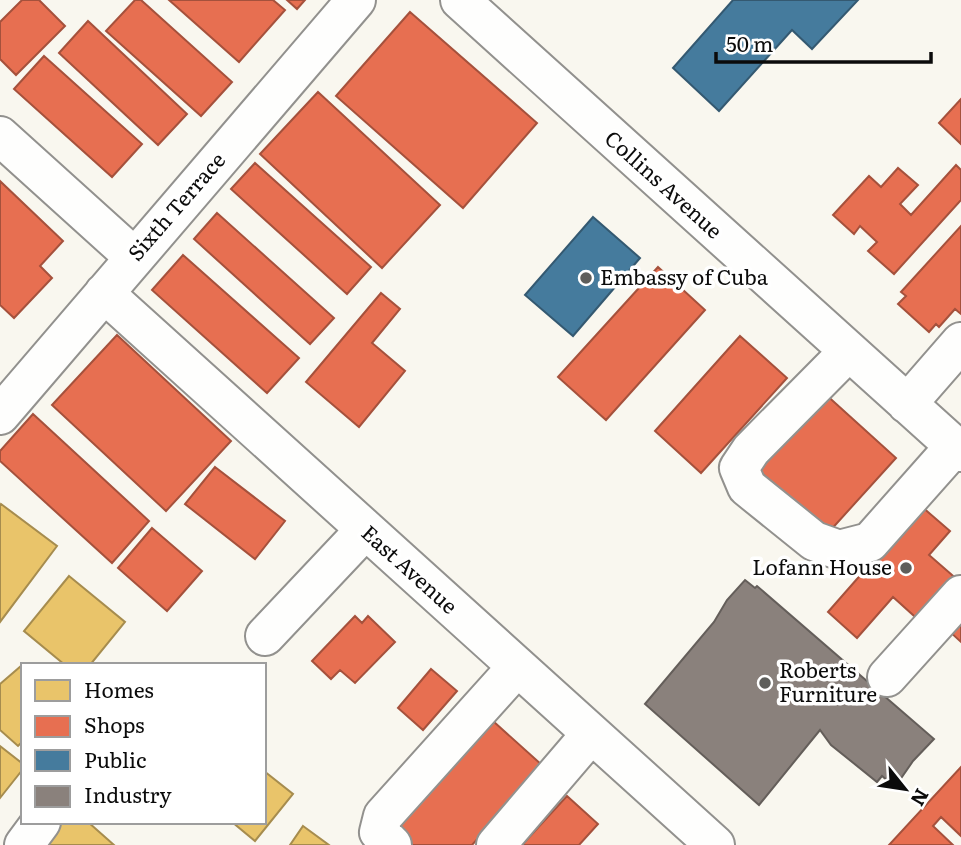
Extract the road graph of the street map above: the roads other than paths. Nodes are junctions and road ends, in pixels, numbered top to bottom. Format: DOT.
graph roads {
  1 [pos="356,0"];
  2 [pos="460,0"];
  3 [pos="0,136"];
  4 [pos="134,257"];
  5 [pos="104,293"];
  6 [pos="961,342"];
  7 [pos="849,351"];
  8 [pos="907,404"];
  9 [pos="0,415"];
  10 [pos="958,449"];
  11 [pos="365,530"];
  12 [pos="961,595"];
  13 [pos="265,636"];
  14 [pos="517,667"];
  15 [pos="887,677"];
  16 [pos="591,734"];
  17 [pos="40,824"];
  18 [pos="24,845"];
  19 [pos="392,845"];
  20 [pos="496,845"];
  21 [pos="715,845"];
  1 -- 4 [label="street, Sixth Terrace"];
  2 -- 7 [label="street, Collins Avenue"];
  3 -- 4 [label="street"];
  4 -- 5 [label="street, Sixth Terrace"];
  5 -- 9 [label="street, Sixth Terrace"];
  5 -- 11 [label="street, East Avenue"];
  6 -- 8 [label="street"];
  7 -- 8 [label="street, Collins Avenue"];
  7 -- 10 [label="street"];
  8 -- 10 [label="street, Collins Avenue"];
  11 -- 13 [label="street"];
  11 -- 14 [label="street, East Avenue"];
  12 -- 15 [label="street"];
  14 -- 16 [label="street, East Avenue"];
  14 -- 19 [label="street"];
  16 -- 20 [label="street"];
  16 -- 21 [label="street, East Avenue"];
  17 -- 18 [label="street"];
}
